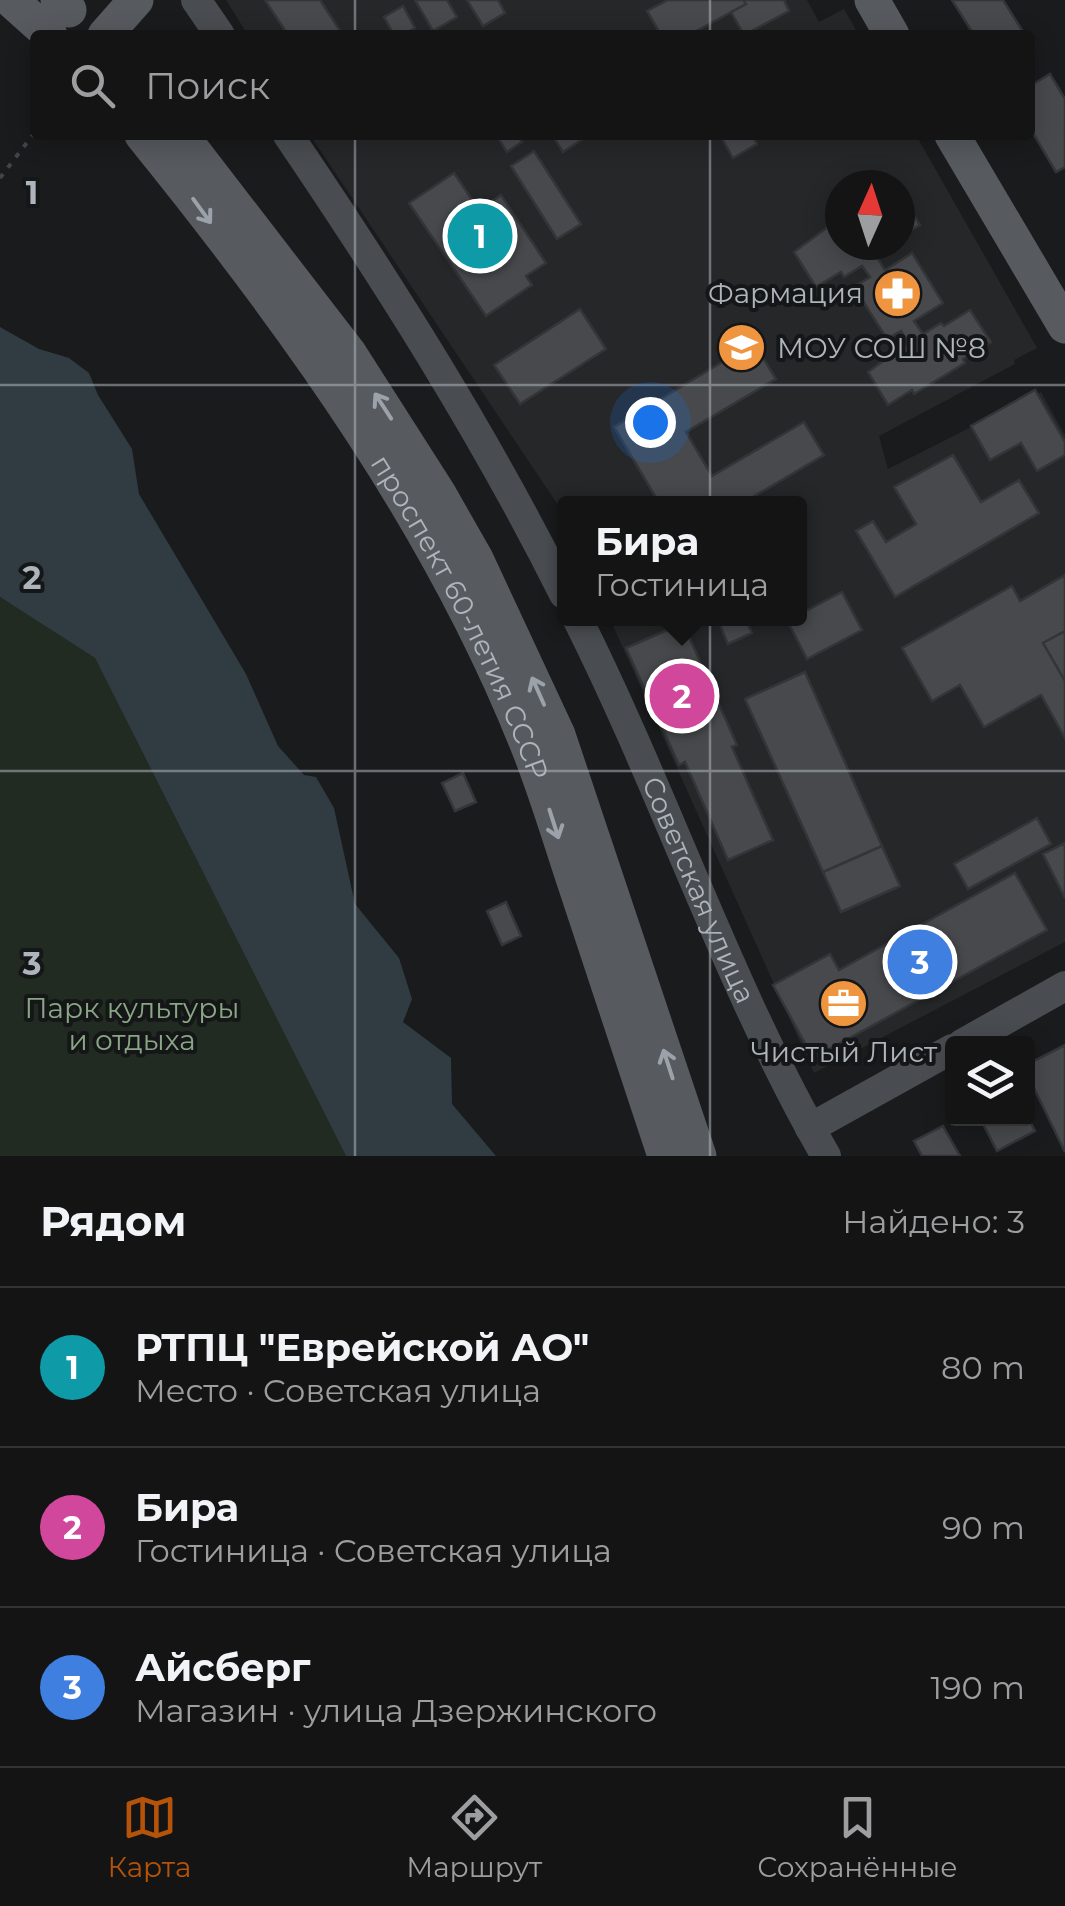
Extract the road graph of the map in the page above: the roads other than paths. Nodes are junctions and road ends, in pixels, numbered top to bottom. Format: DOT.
graph roads {
  1 [pos="10,0"];
  2 [pos="136,0"];
  3 [pos="196,0"];
  4 [pos="872,0"];
  5 [pos="59,15"];
  6 [pos="88,30"];
  7 [pos="110,30"];
  8 [pos="217,30"];
  9 [pos="889,30"];
  10 [pos="146,140"];
  11 [pos="185,140"];
  12 [pos="291,140"];
  13 [pos="955,140"];
  14 [pos="1065,326"];
  15 [pos="557,580"];
  16 [pos="581,626"];
  17 [pos="1065,986"];
  18 [pos="976,1036"];
  19 [pos="945,1053"];
  20 [pos="810,1128"];
  21 [pos="687,1155"];
  22 [pos="826,1156"];
  1 -- 5 [label="main road"];
  2 -- 7 [label="main road"];
  3 -- 8 [label="main road"];
  4 -- 9 [label="main road"];
  5 -- 6 [label="main road"];
  10 -- 21 [label="main road, проспект 60-летия СССР, one-way"];
  21 -- 11 [label="main road, проспект 60-летия СССР, one-way"];
  12 -- 15 [label="main road"];
  13 -- 14 [label="main road"];
  16 -- 20 [label="main road, Советская улица"];
  17 -- 18 [label="main road"];
  19 -- 20 [label="main road"];
  20 -- 22 [label="main road, Советская улица"];
}
